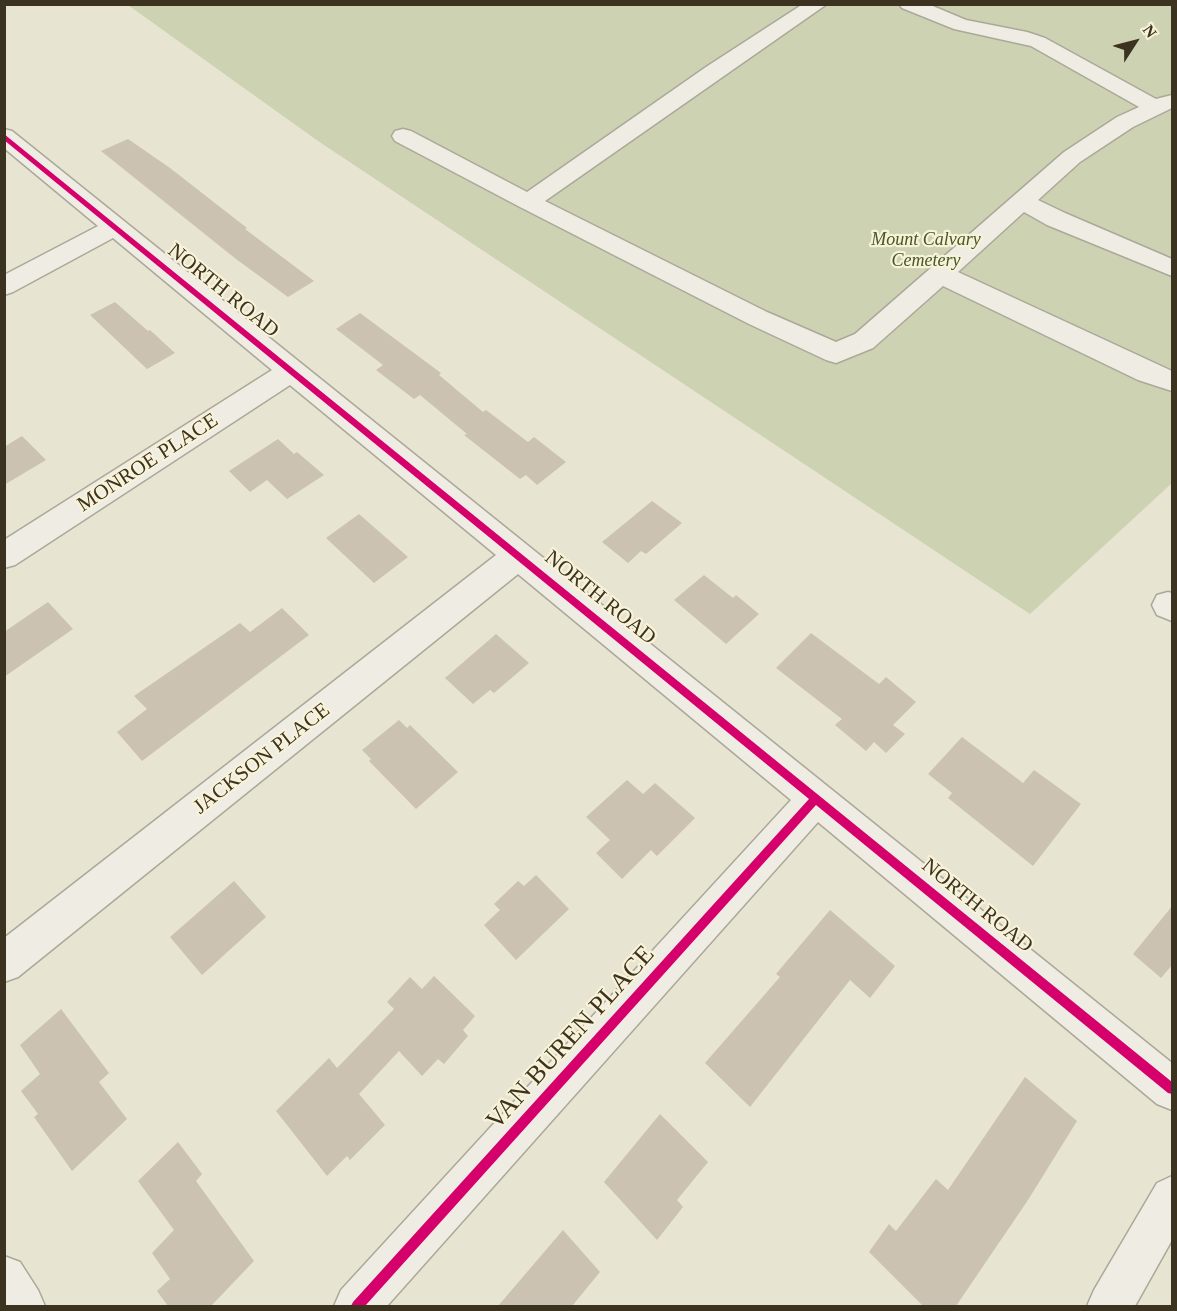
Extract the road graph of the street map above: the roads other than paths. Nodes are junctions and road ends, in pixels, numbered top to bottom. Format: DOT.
graph roads {
  1 [pos="817,4"];
  2 [pos="909,4"];
  3 [pos="1164,104"];
  4 [pos="4,136"];
  5 [pos="403,136"];
  6 [pos="1022,201"];
  7 [pos="528,202"];
  8 [pos="115,227"];
  9 [pos="1173,268"];
  10 [pos="940,274"];
  11 [pos="4,286"];
  12 [pos="292,370"];
  13 [pos="1173,381"];
  14 [pos="519,555"];
  15 [pos="4,556"];
  16 [pos="816,798"];
  17 [pos="4,963"];
  18 [pos="1173,1089"];
  19 [pos="1173,1198"];
  20 [pos="4,1278"];
  21 [pos="22,1306"];
  22 [pos="357,1306"];
  23 [pos="1110,1306"];
  1 -- 7 [label="street"];
  2 -- 3 [label="street"];
  3 -- 6 [label="street"];
  4 -- 8 [label="street, NORTH ROAD"];
  5 -- 7 [label="street"];
  6 -- 9 [label="street"];
  6 -- 10 [label="street"];
  7 -- 10 [label="street"];
  8 -- 11 [label="street"];
  8 -- 12 [label="street, NORTH ROAD"];
  10 -- 13 [label="street"];
  12 -- 14 [label="street, NORTH ROAD"];
  12 -- 15 [label="street, MONROE PLACE"];
  14 -- 16 [label="street, NORTH ROAD"];
  14 -- 17 [label="street, JACKSON PLACE"];
  16 -- 18 [label="street, NORTH ROAD"];
  16 -- 22 [label="street, VAN BUREN PLACE"];
  19 -- 23 [label="street"];
  20 -- 21 [label="street"];
}
